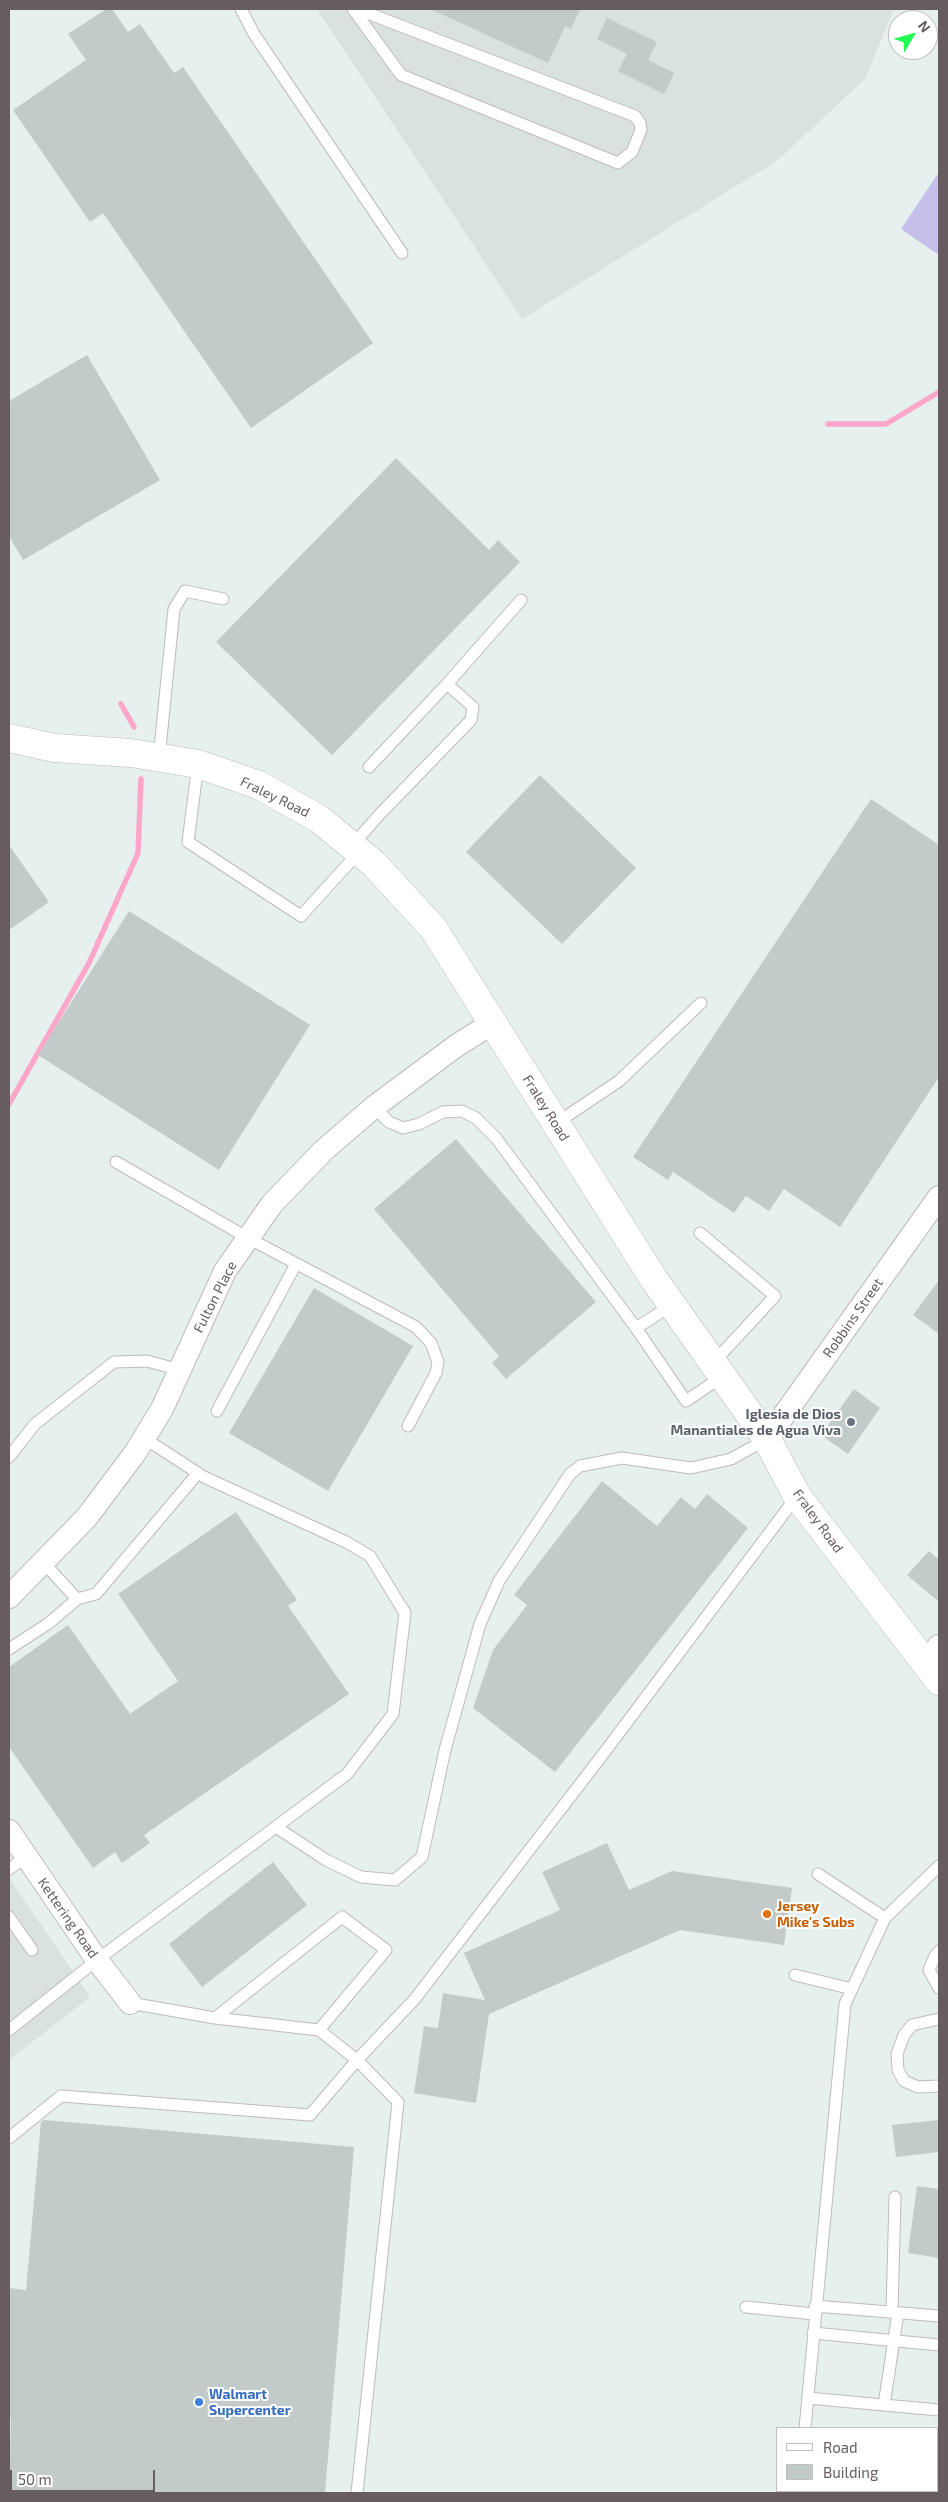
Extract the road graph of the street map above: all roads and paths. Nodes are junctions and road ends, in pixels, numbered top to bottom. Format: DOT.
graph roads {
  1 [pos="241,9"];
  2 [pos="353,9"];
  3 [pos="357,9"];
  4 [pos="402,253"];
  5 [pos="223,600"];
  6 [pos="521,600"];
  7 [pos="447,684"];
  8 [pos="9,738"];
  9 [pos="159,758"];
  10 [pos="198,764"];
  11 [pos="369,767"];
  12 [pos="356,849"];
  13 [pos="701,1003"];
  14 [pos="494,1022"];
  15 [pos="374,1106"];
  16 [pos="555,1124"];
  17 [pos="116,1162"];
  18 [pos="939,1197"];
  19 [pos="700,1233"];
  20 [pos="248,1238"];
  21 [pos="296,1264"];
  22 [pos="672,1305"];
  23 [pos="636,1328"];
  24 [pos="180,1370"];
  25 [pos="718,1370"];
  26 [pos="218,1411"];
  27 [pos="408,1426"];
  28 [pos="144,1438"];
  29 [pos="767,1439"];
  30 [pos="9,1458"];
  31 [pos="198,1473"];
  32 [pos="797,1496"];
  33 [pos="43,1562"];
  34 [pos="9,1597"];
  35 [pos="77,1599"];
  36 [pos="9,1650"];
  37 [pos="935,1663"];
  38 [pos="276,1827"];
  39 [pos="9,1832"];
  40 [pos="18,1863"];
  41 [pos="939,1866"];
  42 [pos="818,1874"];
  43 [pos="9,1917"];
  44 [pos="885,1918"];
  45 [pos="32,1950"];
  46 [pos="939,1951"];
  47 [pos="97,1960"];
  48 [pos="795,1975"];
  49 [pos="939,1988"];
  50 [pos="852,1989"];
  51 [pos="130,2003"];
  52 [pos="215,2018"];
  53 [pos="939,2019"];
  54 [pos="9,2030"];
  55 [pos="319,2030"];
  56 [pos="357,2060"];
  57 [pos="939,2086"];
  58 [pos="9,2138"];
  59 [pos="895,2197"];
  60 [pos="746,2308"];
  61 [pos="815,2310"];
  62 [pos="895,2312"];
  63 [pos="939,2316"];
  64 [pos="813,2332"];
  65 [pos="895,2341"];
  66 [pos="939,2345"];
  67 [pos="808,2398"];
  68 [pos="884,2405"];
  69 [pos="939,2410"];
  70 [pos="805,2427"];
  71 [pos="357,2493"];
  1 -- 4 [label="lane"];
  2 -- 3 [label="lane"];
  5 -- 9 [label="lane"];
  6 -- 7 [label="lane"];
  7 -- 11 [label="lane"];
  7 -- 12 [label="lane"];
  8 -- 9 [label="street, Fraley Road"];
  9 -- 10 [label="street, Fraley Road"];
  10 -- 12 [label="street, Fraley Road"];
  10 -- 12 [label="lane"];
  12 -- 14 [label="street, Fraley Road"];
  13 -- 16 [label="lane"];
  14 -- 15 [label="street, Fulton Place"];
  14 -- 16 [label="street, Fraley Road"];
  15 -- 20 [label="street, Fulton Place"];
  15 -- 23 [label="lane"];
  16 -- 22 [label="street, Fraley Road"];
  17 -- 20 [label="lane"];
  18 -- 29 [label="street, Robbins Street"];
  19 -- 25 [label="lane"];
  20 -- 21 [label="lane"];
  20 -- 24 [label="street, Fulton Place"];
  21 -- 26 [label="lane"];
  21 -- 27 [label="lane"];
  22 -- 23 [label="lane"];
  22 -- 25 [label="street, Fraley Road"];
  23 -- 25 [label="lane"];
  24 -- 28 [label="street, Fulton Place"];
  24 -- 30 [label="lane"];
  25 -- 29 [label="street, Fraley Road"];
  28 -- 31 [label="lane"];
  28 -- 33 [label="street, Fulton Place"];
  29 -- 32 [label="street, Fraley Road"];
  29 -- 38 [label="lane"];
  31 -- 35 [label="lane"];
  31 -- 38 [label="lane"];
  32 -- 37 [label="street, Fraley Road"];
  32 -- 56 [label="lane"];
  33 -- 34 [label="street, Fulton Place"];
  33 -- 35 [label="lane"];
  35 -- 36 [label="lane"];
  38 -- 47 [label="lane"];
  39 -- 40 [label="street, Kettering Road"];
  40 -- 47 [label="street, Kettering Road"];
  41 -- 44 [label="lane"];
  42 -- 44 [label="lane"];
  43 -- 45 [label="lane"];
  44 -- 50 [label="lane"];
  46 -- 49 [label="lane"];
  47 -- 51 [label="street, Kettering Road"];
  47 -- 54 [label="lane"];
  48 -- 50 [label="lane"];
  50 -- 61 [label="lane"];
  51 -- 52 [label="lane"];
  52 -- 55 [label="lane"];
  52 -- 55 [label="lane"];
  53 -- 57 [label="lane"];
  55 -- 56 [label="lane"];
  56 -- 58 [label="lane"];
  56 -- 71 [label="lane"];
  59 -- 62 [label="lane"];
  60 -- 61 [label="lane"];
  61 -- 62 [label="lane"];
  61 -- 64 [label="lane"];
  62 -- 63 [label="lane"];
  62 -- 65 [label="lane"];
  64 -- 65 [label="lane"];
  64 -- 67 [label="lane"];
  65 -- 66 [label="lane"];
  65 -- 68 [label="lane"];
  67 -- 68 [label="lane"];
  67 -- 70 [label="lane"];
  68 -- 69 [label="lane"];
}
